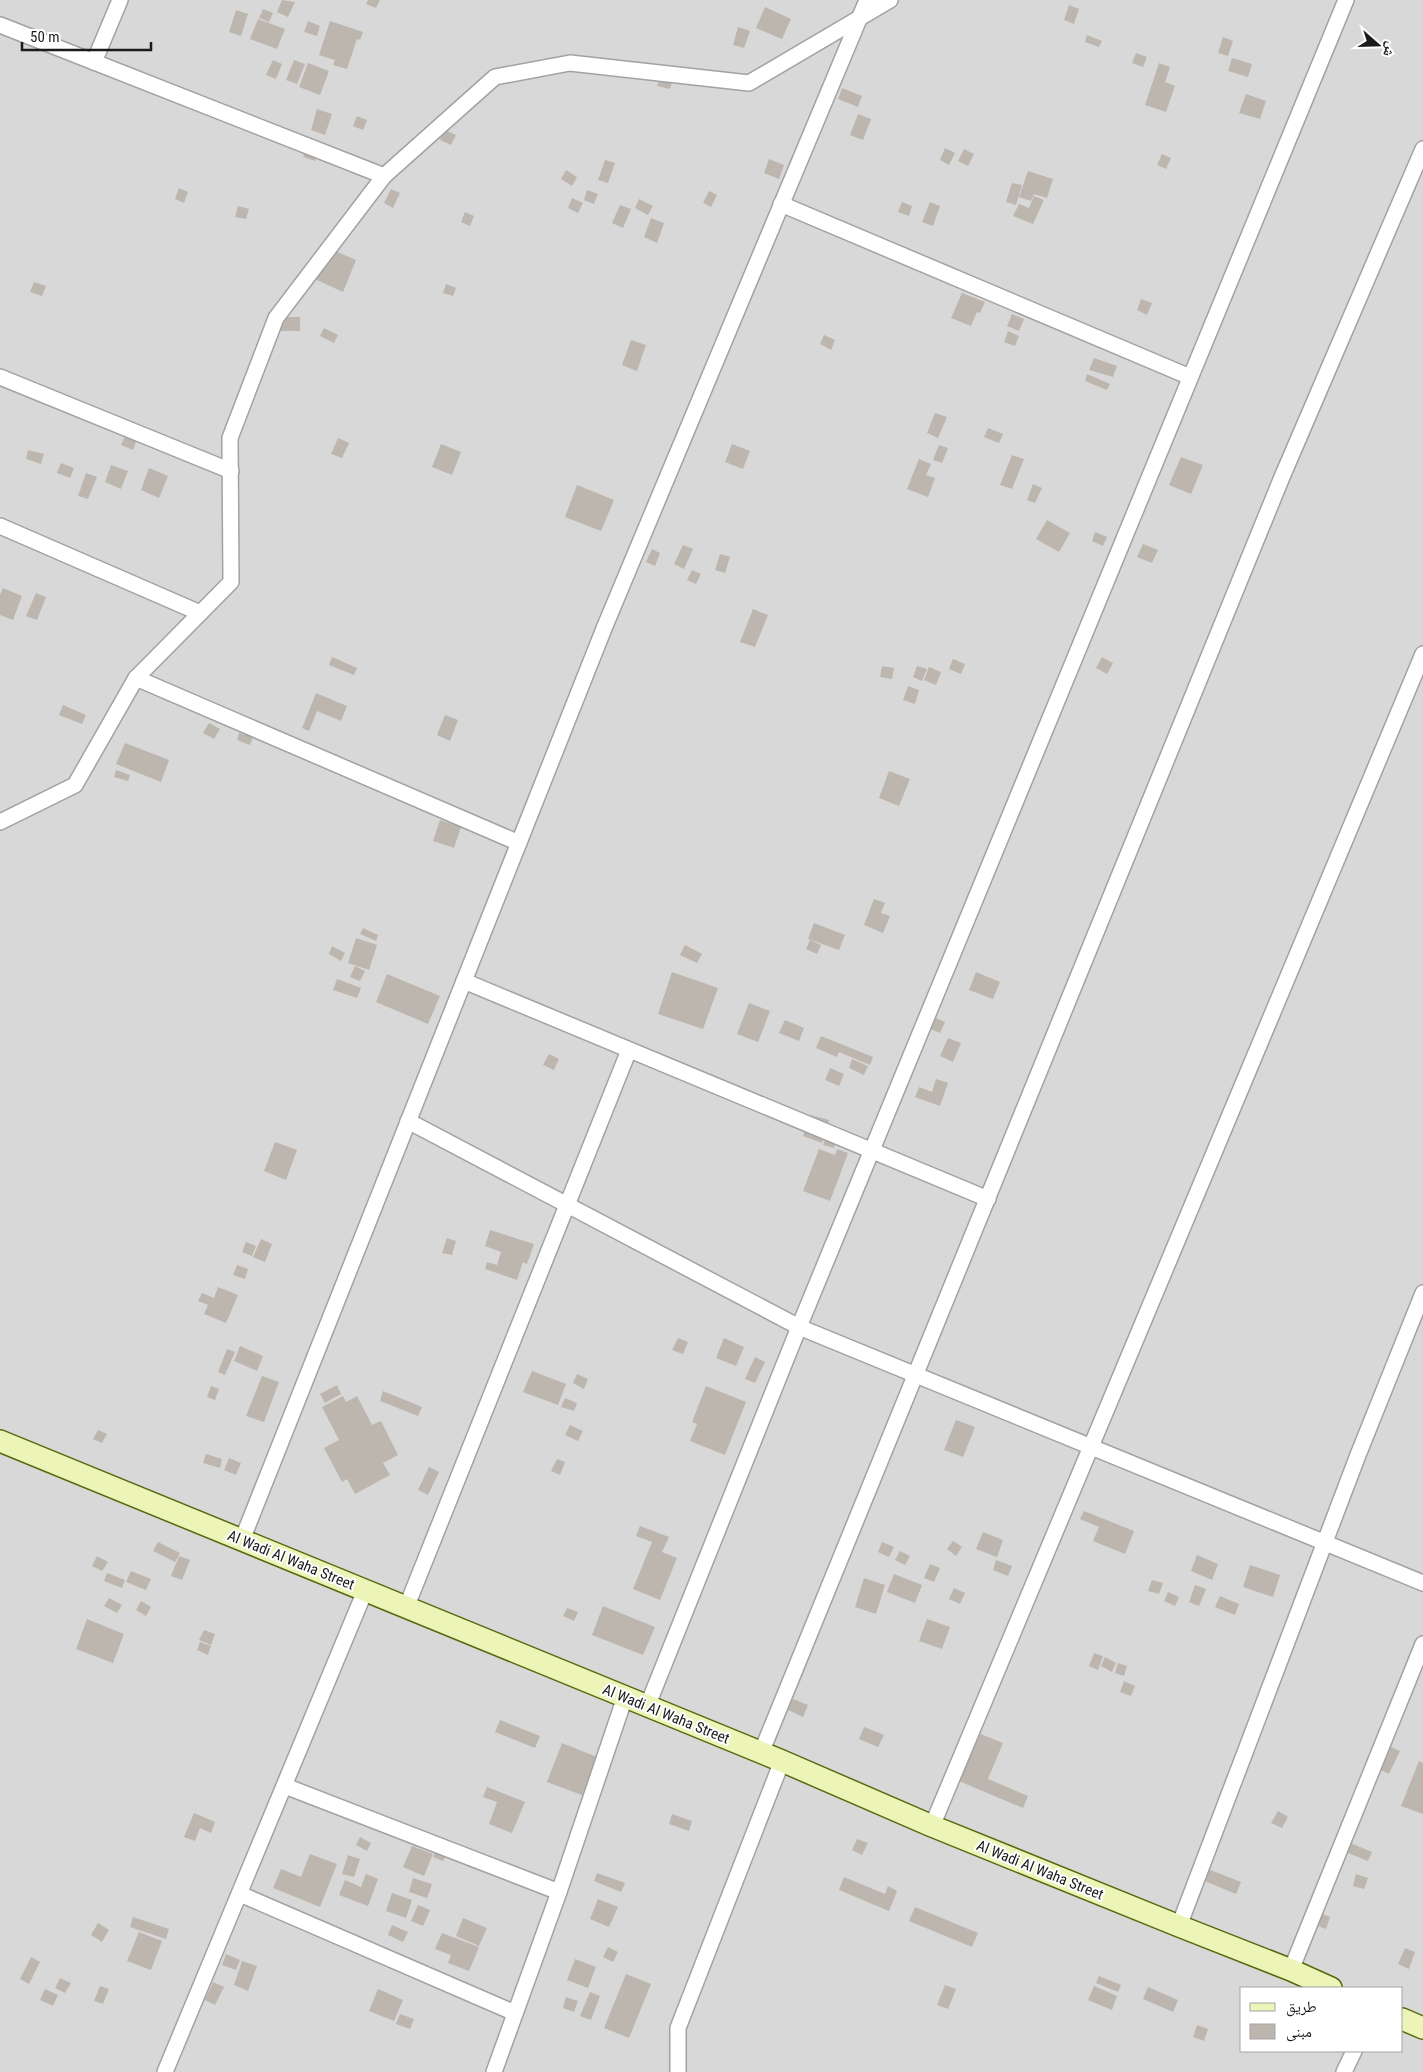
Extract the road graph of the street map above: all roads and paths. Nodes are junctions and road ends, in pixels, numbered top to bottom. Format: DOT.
graph roads {
  1 [pos="120,0"];
  2 [pos="866,0"];
  3 [pos="890,0"];
  4 [pos="1346,0"];
  5 [pos="859,17"];
  6 [pos="0,25"];
  7 [pos="94,62"];
  8 [pos="1423,148"];
  9 [pos="384,176"];
  10 [pos="781,204"];
  11 [pos="0,377"];
  12 [pos="1190,377"];
  13 [pos="230,471"];
  14 [pos="0,526"];
  15 [pos="200,613"];
  16 [pos="1423,654"];
  17 [pos="136,678"];
  18 [pos="0,822"];
  19 [pos="519,843"];
  20 [pos="464,981"];
  21 [pos="629,1050"];
  22 [pos="408,1122"];
  23 [pos="872,1151"];
  24 [pos="988,1199"];
  25 [pos="566,1205"];
  26 [pos="1423,1293"];
  27 [pos="799,1327"];
  28 [pos="916,1375"];
  29 [pos="0,1441"];
  30 [pos="1091,1447"];
  31 [pos="242,1540"];
  32 [pos="1324,1542"];
  33 [pos="1423,1583"];
  34 [pos="365,1591"];
  35 [pos="406,1608"];
  36 [pos="1423,1644"];
  37 [pos="625,1697"];
  38 [pos="647,1707"];
  39 [pos="761,1753"];
  40 [pos="782,1761"];
  41 [pos="285,1786"];
  42 [pos="932,1826"];
  43 [pos="559,1892"];
  44 [pos="240,1894"];
  45 [pos="1179,1926"];
  46 [pos="1291,1970"];
  47 [pos="1329,1987"];
  48 [pos="515,2013"];
  49 [pos="1403,2019"];
  50 [pos="1423,2028"];
  51 [pos="1354,2052"];
  52 [pos="166,2072"];
  53 [pos="494,2072"];
  54 [pos="678,2072"];
  55 [pos="1344,2072"];
  1 -- 7 [label="street"];
  2 -- 5 [label="street"];
  3 -- 5 [label="street"];
  4 -- 12 [label="street"];
  5 -- 9 [label="street"];
  5 -- 10 [label="street"];
  6 -- 7 [label="street"];
  7 -- 9 [label="street"];
  8 -- 24 [label="street"];
  9 -- 13 [label="street"];
  10 -- 12 [label="street"];
  10 -- 19 [label="street"];
  11 -- 13 [label="street"];
  12 -- 23 [label="street"];
  13 -- 15 [label="street"];
  14 -- 15 [label="street"];
  15 -- 17 [label="street"];
  16 -- 30 [label="street"];
  17 -- 18 [label="street"];
  17 -- 19 [label="street"];
  19 -- 20 [label="street"];
  20 -- 21 [label="street"];
  20 -- 22 [label="street"];
  21 -- 23 [label="street"];
  21 -- 25 [label="street"];
  22 -- 25 [label="street"];
  22 -- 31 [label="street"];
  23 -- 24 [label="street"];
  23 -- 27 [label="street"];
  24 -- 28 [label="street"];
  25 -- 27 [label="street"];
  25 -- 35 [label="street"];
  26 -- 32 [label="street"];
  27 -- 28 [label="street"];
  27 -- 38 [label="street"];
  28 -- 30 [label="street"];
  28 -- 39 [label="street"];
  29 -- 31 [label="main road, Al Wadi Al Waha Street"];
  30 -- 32 [label="street"];
  30 -- 42 [label="street"];
  31 -- 34 [label="main road, Al Wadi Al Waha Street"];
  32 -- 33 [label="street"];
  32 -- 45 [label="street"];
  34 -- 35 [label="main road, Al Wadi Al Waha Street"];
  34 -- 41 [label="street"];
  35 -- 37 [label="main road, Al Wadi Al Waha Street"];
  36 -- 46 [label="street"];
  37 -- 38 [label="main road, Al Wadi Al Waha Street"];
  37 -- 43 [label="street"];
  38 -- 39 [label="main road, Al Wadi Al Waha Street"];
  39 -- 40 [label="main road, Al Wadi Al Waha Street"];
  40 -- 42 [label="main road, Al Wadi Al Waha Street"];
  40 -- 54 [label="street"];
  41 -- 43 [label="street"];
  41 -- 44 [label="street"];
  42 -- 45 [label="main road, Al Wadi Al Waha Street"];
  43 -- 48 [label="street"];
  44 -- 48 [label="street"];
  44 -- 52 [label="street"];
  45 -- 46 [label="main road, Al Wadi Al Waha Street"];
  46 -- 47 [label="main road, Al Wadi Al Waha Street"];
  48 -- 53 [label="street"];
  49 -- 50 [label="main road"];
  51 -- 55 [label="street"];
}
